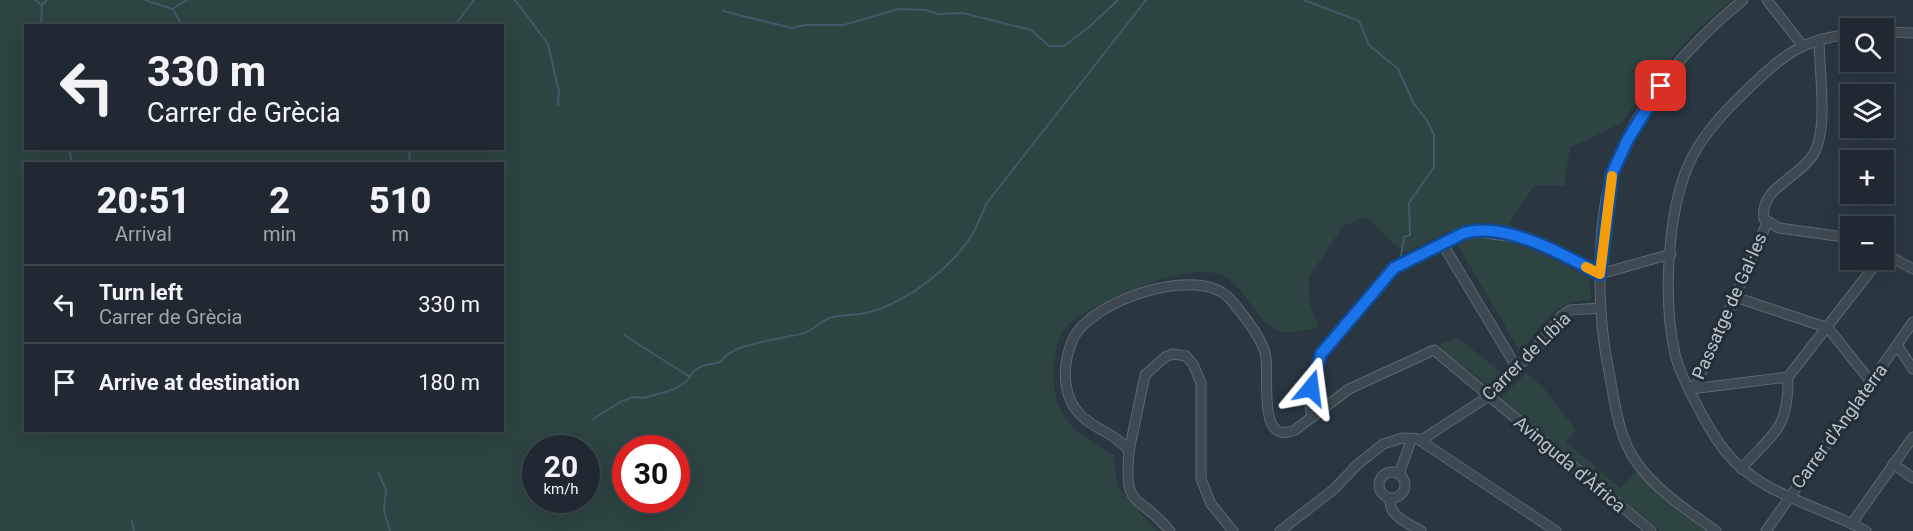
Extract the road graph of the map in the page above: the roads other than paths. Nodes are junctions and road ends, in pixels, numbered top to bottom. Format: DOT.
graph roads {
  1 [pos="1743,0"];
  2 [pos="1767,0"];
  3 [pos="1894,32"];
  4 [pos="1913,33"];
  5 [pos="1840,36"];
  6 [pos="1818,40"];
  7 [pos="1802,45"];
  8 [pos="1767,223"];
  9 [pos="1840,237"];
  10 [pos="1443,243"];
  11 [pos="1671,254"];
  12 [pos="1894,259"];
  13 [pos="1913,269"];
  14 [pos="1872,270"];
  15 [pos="1600,274"];
  16 [pos="1735,297"];
  17 [pos="1600,308"];
  18 [pos="1913,322"];
  19 [pos="1828,328"];
  20 [pos="1897,345"];
  21 [pos="1517,368"];
  22 [pos="1913,369"];
  23 [pos="1788,377"];
  24 [pos="1871,382"];
  25 [pos="1691,389"];
  26 [pos="1489,396"];
  27 [pos="1312,416"];
  28 [pos="1913,437"];
  29 [pos="1415,438"];
  30 [pos="1129,451"];
  31 [pos="1893,464"];
  32 [pos="1741,469"];
  33 [pos="1399,474"];
  34 [pos="1913,478"];
  35 [pos="1788,497"];
  36 [pos="1391,499"];
  37 [pos="1851,523"];
  38 [pos="1170,531"];
  39 [pos="1233,531"];
  40 [pos="1280,531"];
  41 [pos="1421,531"];
  42 [pos="1556,531"];
  43 [pos="1651,531"];
  44 [pos="1716,531"];
  45 [pos="1766,531"];
  46 [pos="1866,531"];
  1 -- 15 [label="street"];
  2 -- 7 [label="street"];
  3 -- 4 [label="street"];
  5 -- 6 [label="street"];
  6 -- 7 [label="street"];
  6 -- 8 [label="street, Passatge de Gal·les"];
  7 -- 11 [label="street"];
  8 -- 9 [label="street"];
  8 -- 16 [label="street, Passatge de Gal·les"];
  10 -- 15 [label="street"];
  10 -- 21 [label="street"];
  10 -- 27 [label="street"];
  11 -- 15 [label="street"];
  11 -- 25 [label="street"];
  12 -- 13 [label="street"];
  14 -- 19 [label="street"];
  15 -- 17 [label="street"];
  16 -- 19 [label="street"];
  16 -- 25 [label="street, Passatge de Gal·les"];
  17 -- 21 [label="street, Carrer de Líbia"];
  17 -- 44 [label="street"];
  18 -- 20 [label="street, Carrer d'Anglaterra"];
  19 -- 23 [label="street"];
  19 -- 24 [label="street"];
  20 -- 22 [label="street"];
  20 -- 24 [label="street, Carrer d'Anglaterra"];
  21 -- 26 [label="street, Carrer de Líbia"];
  23 -- 25 [label="street"];
  23 -- 32 [label="street"];
  24 -- 35 [label="street, Carrer d'Anglaterra"];
  25 -- 32 [label="street"];
  26 -- 27 [label="street, Avinguda d'Àfrica"];
  26 -- 29 [label="street, Carrer de Líbia"];
  26 -- 43 [label="street, Avinguda d'Àfrica"];
  27 -- 30 [label="street"];
  28 -- 31 [label="street"];
  29 -- 33 [label="street"];
  29 -- 40 [label="street, Carrer de Líbia"];
  29 -- 42 [label="street"];
  30 -- 38 [label="street"];
  30 -- 39 [label="street"];
  31 -- 34 [label="street"];
  31 -- 37 [label="street"];
  32 -- 35 [label="street"];
  33 -- 36 [label="street"];
  33 -- 36 [label="street"];
  35 -- 37 [label="street"];
  35 -- 45 [label="street, Carrer d'Anglaterra"];
  36 -- 41 [label="street"];
  37 -- 46 [label="street"];
}
